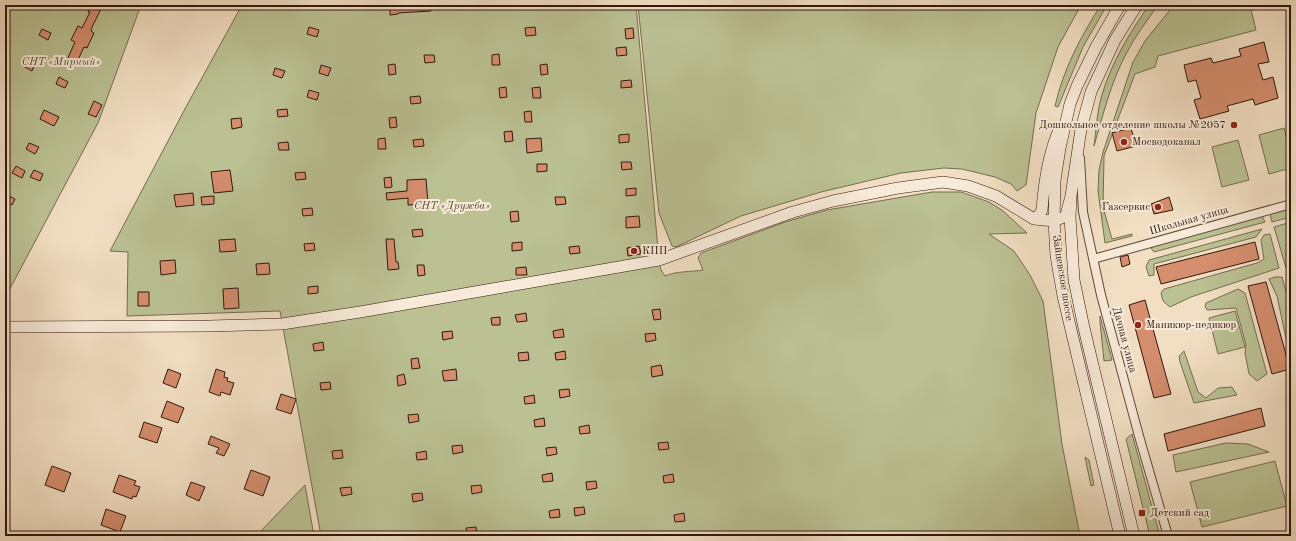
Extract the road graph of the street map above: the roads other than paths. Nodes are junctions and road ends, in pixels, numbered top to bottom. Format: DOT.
graph roads {
  1 [pos="1120,5"];
  2 [pos="1137,5"];
  3 [pos="1070,104"];
  4 [pos="1078,146"];
  5 [pos="1071,196"];
  6 [pos="1291,204"];
  7 [pos="1034,218"];
  8 [pos="1054,221"];
  9 [pos="1093,259"];
  10 [pos="1074,280"];
  11 [pos="5,327"];
  12 [pos="1120,536"];
  13 [pos="1134,536"];
  14 [pos="1168,536"];
  1 -- 3 [label="street, Зайцевское шоссе"];
  2 -- 4 [label="street, Зайцевское шоссе"];
  3 -- 7 [label="street"];
  3 -- 8 [label="street, Зайцевское шоссе"];
  4 -- 5 [label="street, Зайцевское шоссе"];
  4 -- 9 [label="street, Дачная улица"];
  5 -- 8 [label="street"];
  5 -- 10 [label="street, Зайцевское шоссе"];
  6 -- 9 [label="street, Школьная улица"];
  7 -- 8 [label="street"];
  7 -- 11 [label="street"];
  8 -- 10 [label="street"];
  8 -- 12 [label="street, Зайцевское шоссе"];
  9 -- 14 [label="street, Дачная улица"];
  10 -- 13 [label="street, Зайцевское шоссе"];
}
